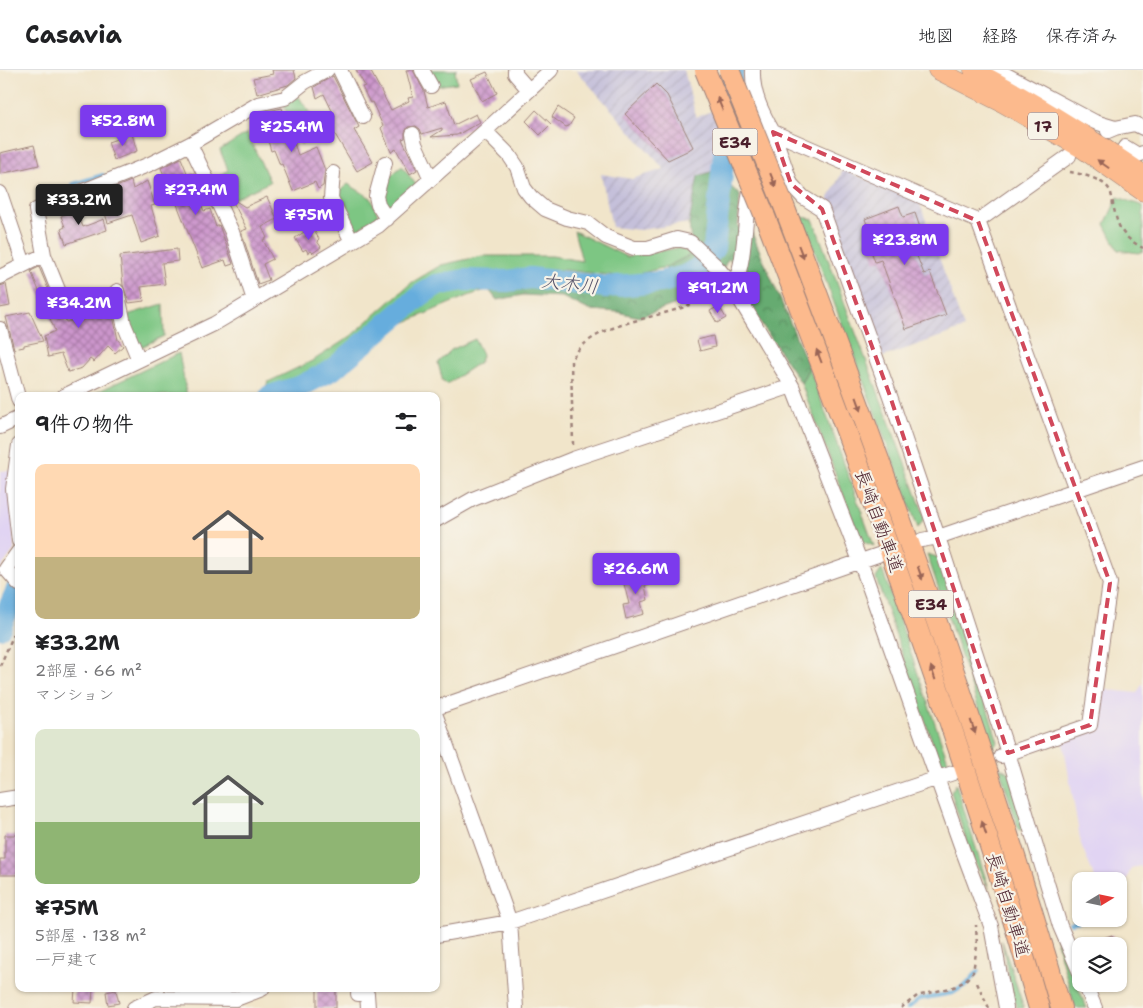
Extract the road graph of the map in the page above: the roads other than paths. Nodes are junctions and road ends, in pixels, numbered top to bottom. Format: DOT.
graph roads {
  1 [pos="327,70"];
  2 [pos="340,70"];
  3 [pos="422,70"];
  4 [pos="515,70"];
  5 [pos="551,70"];
  6 [pos="705,70"];
  7 [pos="729,70"];
  8 [pos="753,70"];
  9 [pos="937,70"];
  10 [pos="973,70"];
  11 [pos="997,70"];
  12 [pos="431,86"];
  13 [pos="529,90"];
  14 [pos="363,117"];
  15 [pos="1143,128"];
  16 [pos="485,131"];
  17 [pos="773,132"];
  18 [pos="413,134"];
  19 [pos="190,144"];
  20 [pos="1143,153"];
  21 [pos="1069,156"];
  22 [pos="1119,157"];
  23 [pos="385,163"];
  24 [pos="333,173"];
  25 [pos="1143,174"];
  26 [pos="431,179"];
  27 [pos="1143,192"];
  28 [pos="0,193"];
  29 [pos="387,219"];
  30 [pos="978,221"];
  31 [pos="352,242"];
  32 [pos="44,255"];
  33 [pos="24,264"];
  34 [pos="0,277"];
  35 [pos="728,280"];
  36 [pos="117,291"];
  37 [pos="254,300"];
  38 [pos="72,312"];
  39 [pos="0,329"];
  40 [pos="2,347"];
  41 [pos="139,360"];
  42 [pos="13,378"];
  43 [pos="0,384"];
  44 [pos="792,386"];
  45 [pos="17,392"];
  46 [pos="72,392"];
  47 [pos="15,420"];
  48 [pos="0,427"];
  49 [pos="1143,467"];
  50 [pos="15,478"];
  51 [pos="1075,490"];
  52 [pos="15,507"];
  53 [pos="440,518"];
  54 [pos="938,537"];
  55 [pos="922,540"];
  56 [pos="878,555"];
  57 [pos="15,558"];
  58 [pos="860,561"];
  59 [pos="5,574"];
  60 [pos="440,707"];
  61 [pos="440,727"];
  62 [pos="1004,755"];
  63 [pos="953,773"];
  64 [pos="937,778"];
  65 [pos="15,798"];
  66 [pos="0,800"];
  67 [pos="510,922"];
  68 [pos="440,934"];
  69 [pos="1072,955"];
  70 [pos="254,992"];
  71 [pos="1088,992"];
  72 [pos="358,997"];
  73 [pos="156,998"];
  74 [pos="134,1008"];
  75 [pos="368,1008"];
  76 [pos="516,1008"];
  77 [pos="1006,1008"];
  78 [pos="1039,1008"];
  79 [pos="1061,1008"];
  80 [pos="1095,1008"];
  1 -- 19 [label="street"];
  2 -- 14 [label="street"];
  3 -- 12 [label="street"];
  4 -- 13 [label="street"];
  5 -- 13 [label="street"];
  78 -- 6 [label="highway, 長崎自動車道 / E34, one-way, bridge"];
  7 -- 79 [label="highway, 長崎自動車道 / E34, one-way, bridge"];
  8 -- 17 [label="street"];
  27 -- 9 [label="main road, 17, one-way"];
  10 -- 22 [label="main road, 17"];
  11 -- 15 [label="street"];
  13 -- 16 [label="street"];
  16 -- 26 [label="street"];
  16 -- 35 [label="street"];
  17 -- 30 [label="street"];
  17 -- 35 [label="street"];
  17 -- 54 [label="street"];
  18 -- 26 [label="street"];
  19 -- 32 [label="street"];
  19 -- 37 [label="street"];
  20 -- 22 [label="street"];
  21 -- 30 [label="street"];
  22 -- 25 [label="main road, 17"];
  23 -- 29 [label="street"];
  24 -- 31 [label="street"];
  26 -- 29 [label="street"];
  28 -- 33 [label="street"];
  29 -- 31 [label="street"];
  30 -- 51 [label="street"];
  31 -- 37 [label="street"];
  32 -- 33 [label="street"];
  32 -- 38 [label="street"];
  33 -- 34 [label="street"];
  35 -- 44 [label="street"];
  36 -- 41 [label="street"];
  37 -- 41 [label="street"];
  39 -- 40 [label="street"];
  40 -- 42 [label="street"];
  41 -- 46 [label="street"];
  42 -- 43 [label="street"];
  42 -- 45 [label="street"];
  44 -- 53 [label="street"];
  44 -- 58 [label="street"];
  47 -- 48 [label="street"];
  49 -- 51 [label="street"];
  50 -- 52 [label="street"];
  51 -- 54 [label="street"];
  51 -- 62 [label="street"];
  54 -- 55 [label="street"];
  54 -- 62 [label="street"];
  56 -- 58 [label="street"];
  57 -- 59 [label="street"];
  58 -- 60 [label="street"];
  58 -- 64 [label="street"];
  61 -- 67 [label="street"];
  62 -- 69 [label="street"];
  63 -- 64 [label="street"];
  64 -- 67 [label="street"];
  64 -- 77 [label="street"];
  65 -- 66 [label="street"];
  67 -- 68 [label="street"];
  67 -- 76 [label="street"];
  70 -- 73 [label="street"];
  71 -- 80 [label="street"];
  72 -- 75 [label="street"];
  73 -- 74 [label="street"];
}
